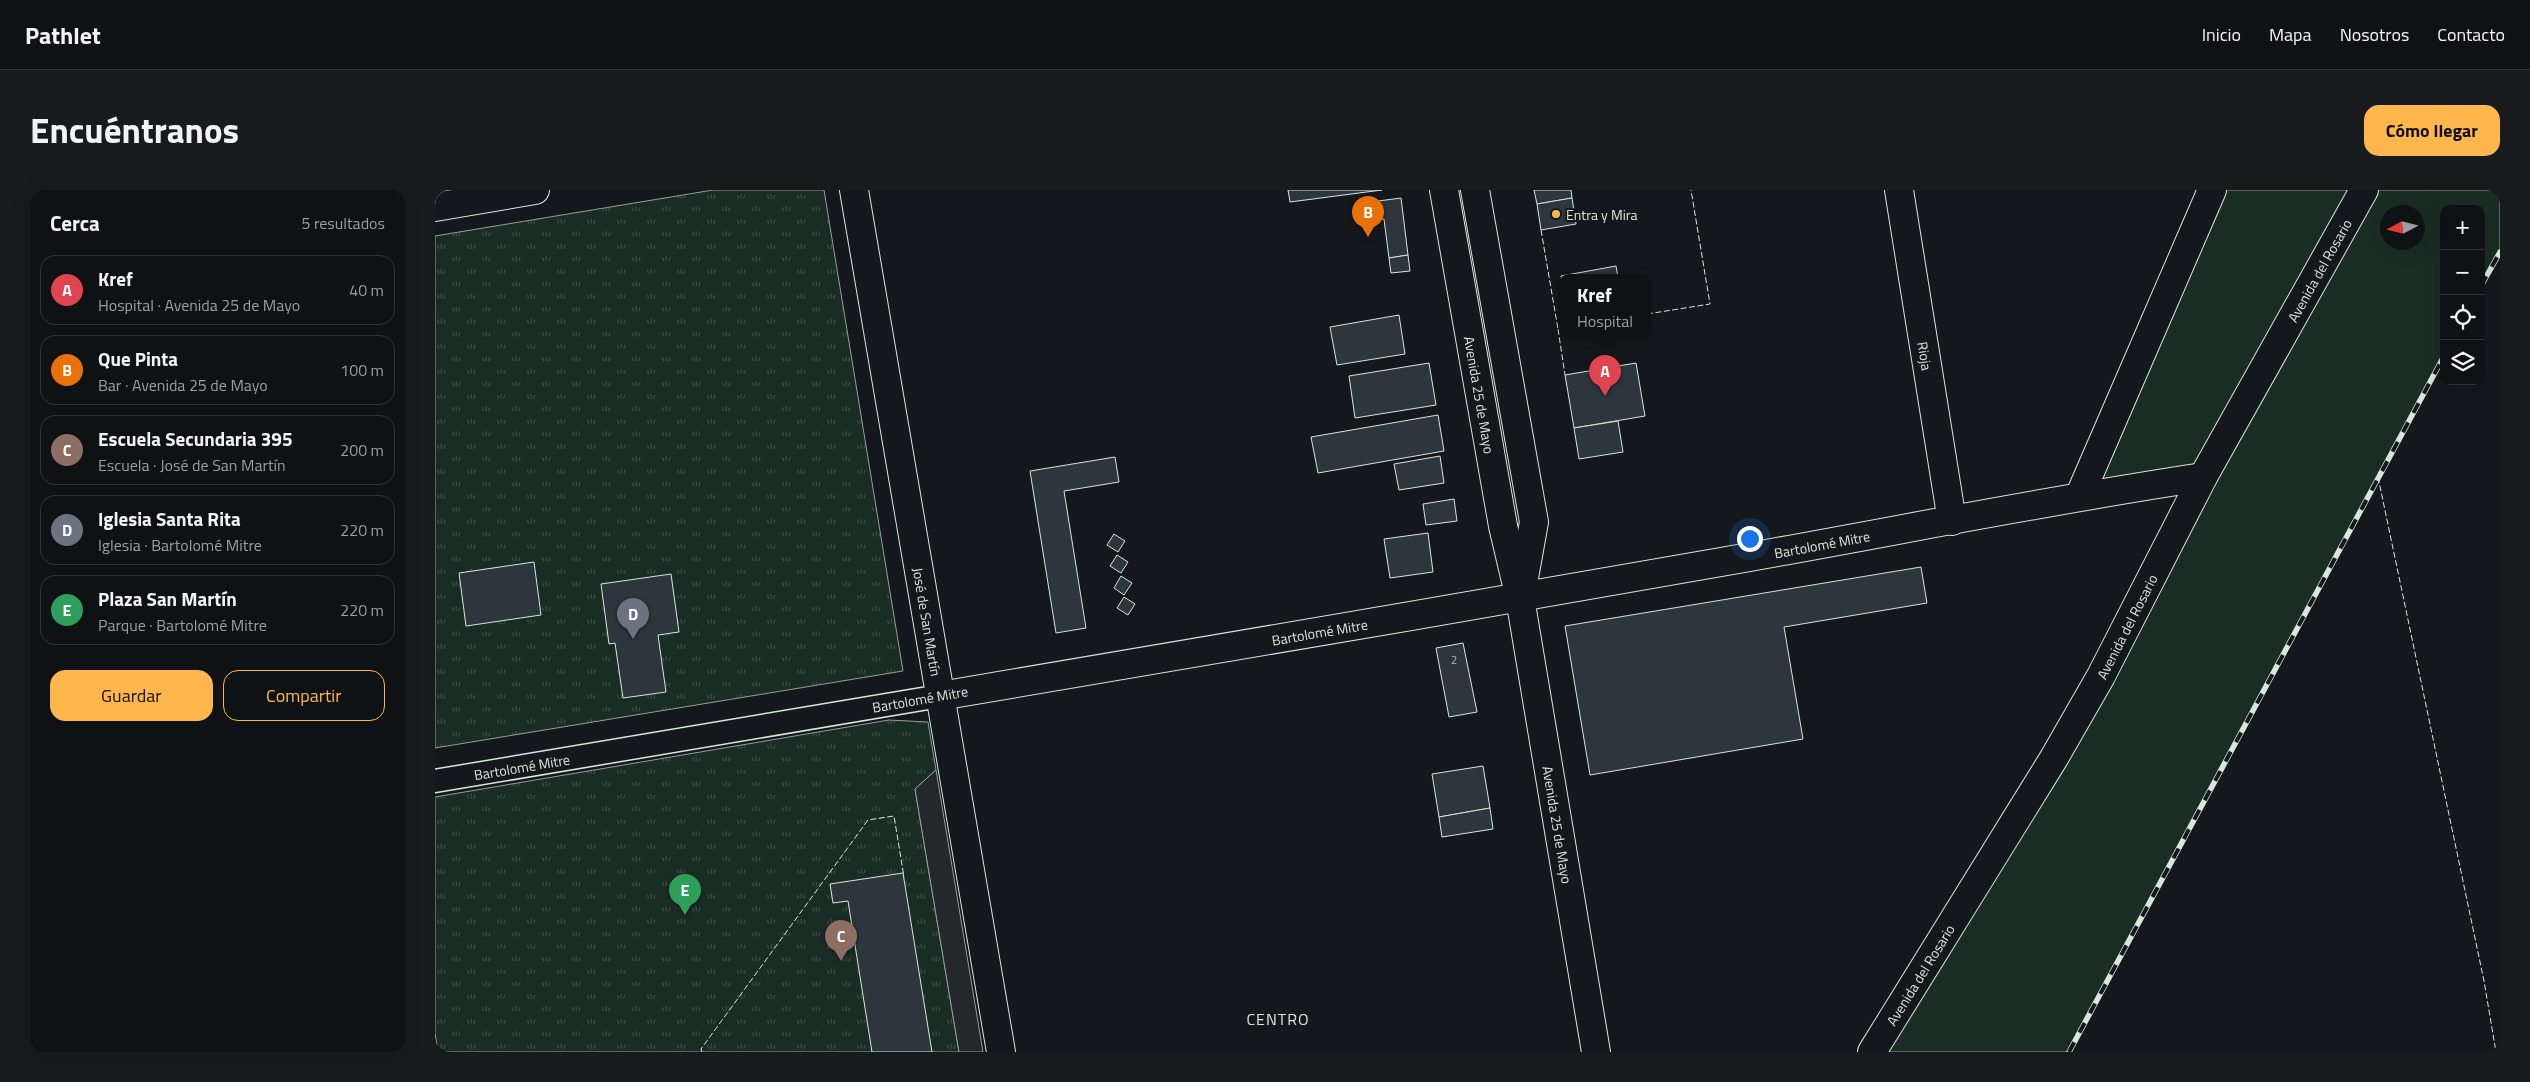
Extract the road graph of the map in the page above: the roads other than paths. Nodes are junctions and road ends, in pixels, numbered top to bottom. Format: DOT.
graph roads {
  1 [pos="535,190"];
  2 [pos="854,190"];
  3 [pos="1444,190"];
  4 [pos="1475,190"];
  5 [pos="1899,190"];
  6 [pos="2212,190"];
  7 [pos="2364,190"];
  8 [pos="435,207"];
  9 [pos="2203,477"];
  10 [pos="2080,495"];
  11 [pos="1952,521"];
  12 [pos="1520,598"];
  13 [pos="940,696"];
  14 [pos="435,781"];
  15 [pos="1001,1052"];
  16 [pos="1596,1052"];
  17 [pos="1872,1052"];
  1 -- 8 [label="street"];
  2 -- 13 [label="street, José de San Martín"];
  3 -- 12 [label="street, Avenida 25 de Mayo"];
  4 -- 12 [label="street, Avenida 25 de Mayo"];
  5 -- 11 [label="street, Rioja"];
  6 -- 10 [label="street"];
  7 -- 9 [label="street, Avenida del Rosario"];
  9 -- 10 [label="street, Bartolomé Mitre"];
  9 -- 17 [label="street, Avenida del Rosario"];
  10 -- 11 [label="street, Bartolomé Mitre"];
  11 -- 12 [label="street, Bartolomé Mitre"];
  12 -- 13 [label="street, Bartolomé Mitre"];
  12 -- 16 [label="street, Avenida 25 de Mayo"];
  13 -- 14 [label="street, Bartolomé Mitre"];
  13 -- 15 [label="street, José de San Martín"];
}
